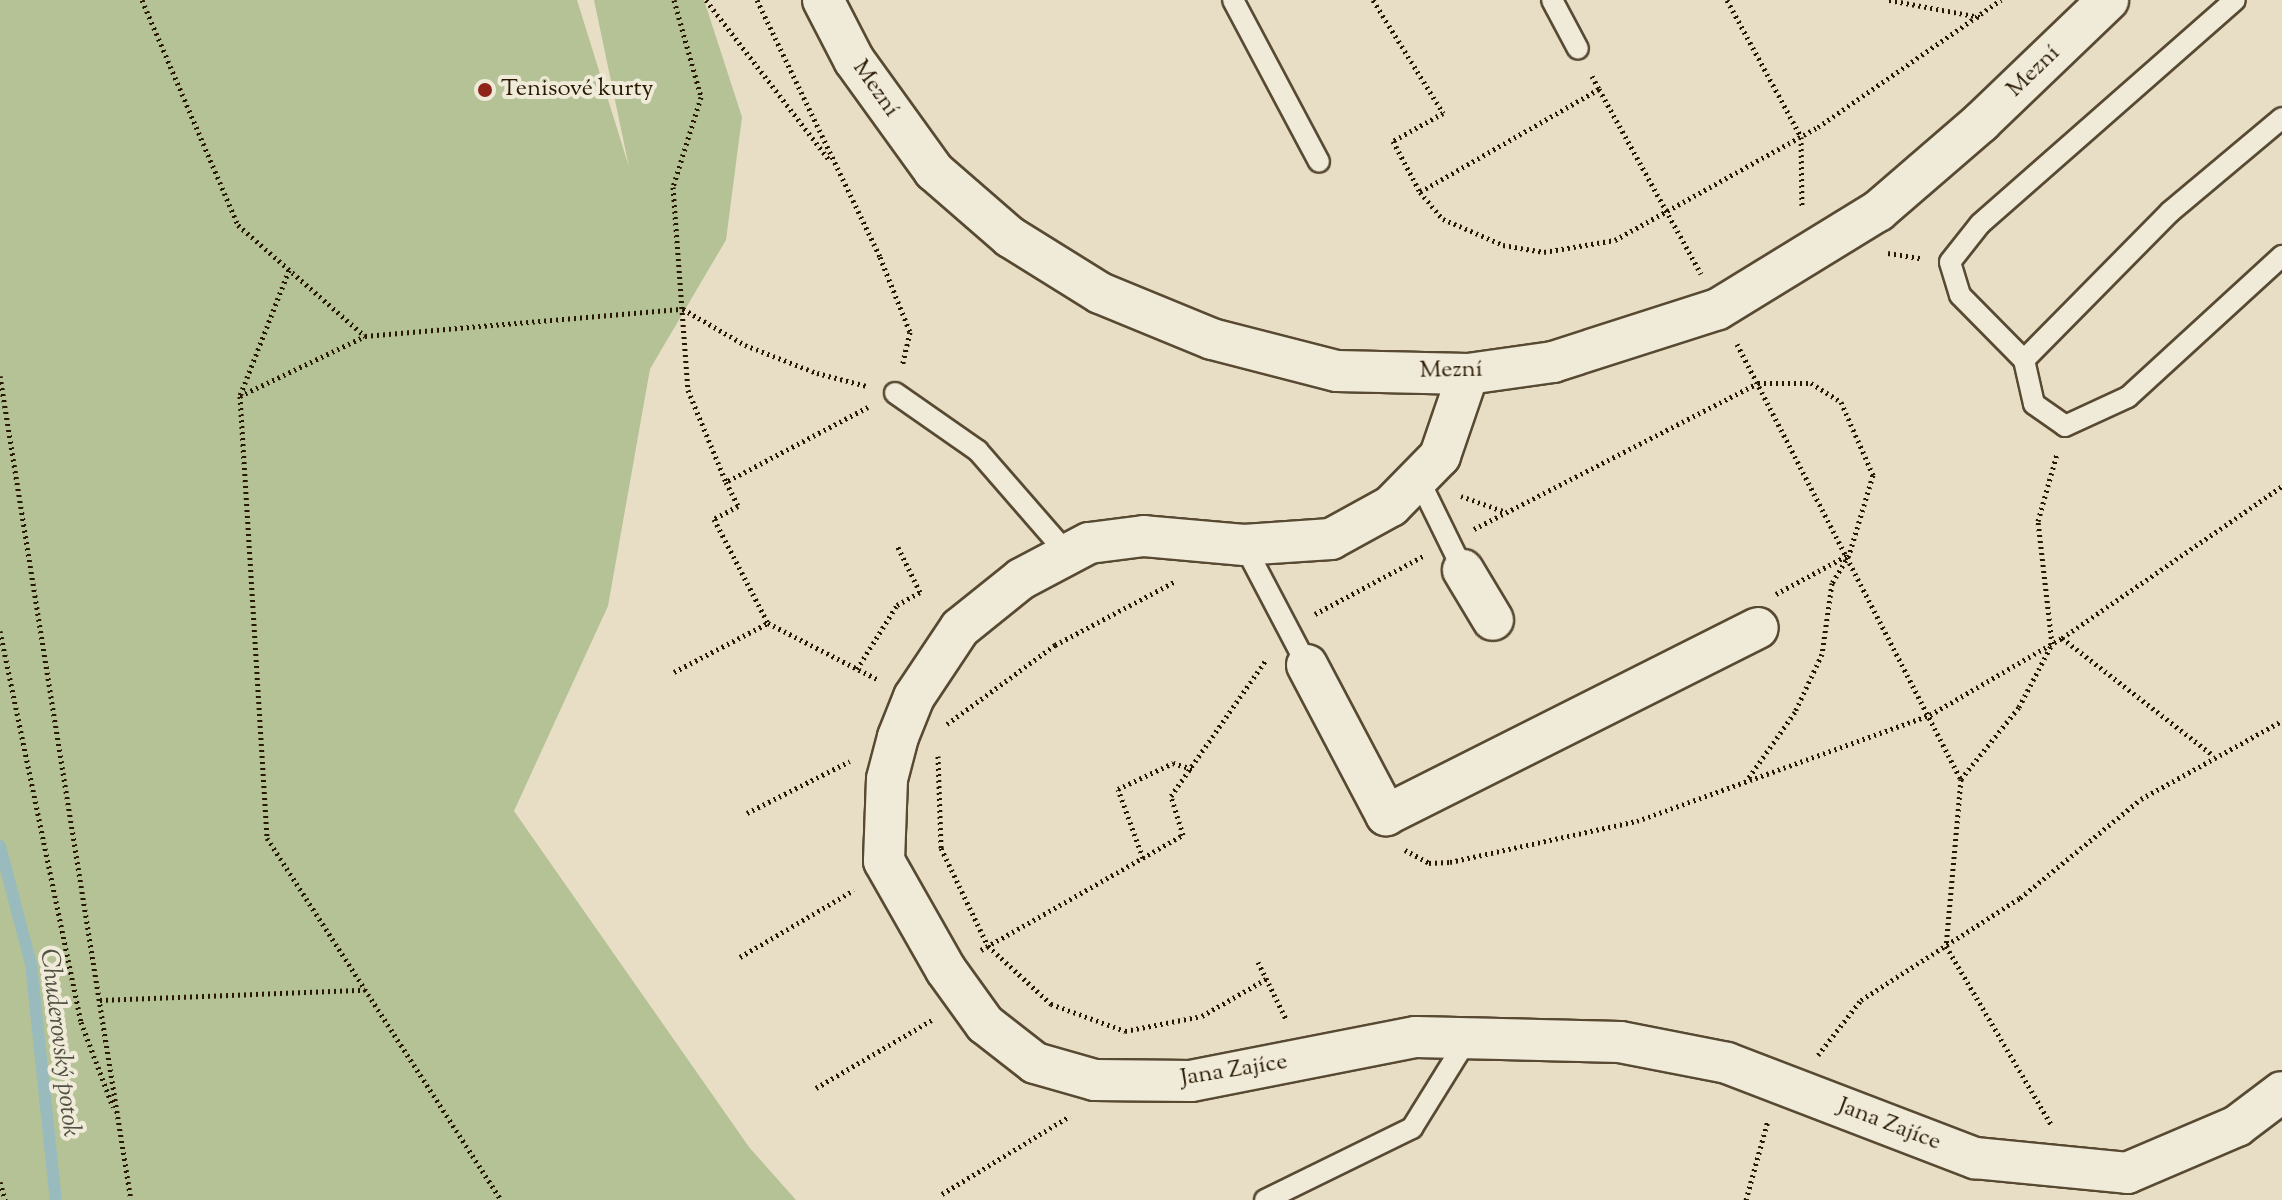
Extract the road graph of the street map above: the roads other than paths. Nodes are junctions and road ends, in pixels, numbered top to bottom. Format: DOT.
graph roads {
  1 [pos="823,0"];
  2 [pos="1233,0"];
  3 [pos="1552,0"];
  4 [pos="2108,0"];
  5 [pos="2235,0"];
  6 [pos="1578,49"];
  7 [pos="2282,118"];
  8 [pos="1319,162"];
  9 [pos="2282,256"];
  10 [pos="2024,360"];
  11 [pos="1468,374"];
  12 [pos="895,393"];
  13 [pos="1419,480"];
  14 [pos="1244,545"];
  15 [pos="1065,551"];
  16 [pos="1456,556"];
  17 [pos="1493,620"];
  18 [pos="1758,628"];
  19 [pos="1307,665"];
  20 [pos="1469,1036"];
  21 [pos="2282,1092"];
  22 [pos="2133,1187"];
  23 [pos="1265,1200"];
  1 -- 11 [label="street, Mezní"];
  2 -- 8 [label="lane"];
  3 -- 6 [label="lane"];
  4 -- 11 [label="street, Mezní"];
  5 -- 10 [label="lane"];
  7 -- 10 [label="lane"];
  9 -- 10 [label="lane"];
  11 -- 13 [label="street, Jana Zajíce"];
  12 -- 15 [label="lane"];
  13 -- 14 [label="street, Jana Zajíce"];
  13 -- 16 [label="lane"];
  14 -- 15 [label="street, Jana Zajíce"];
  14 -- 19 [label="lane"];
  15 -- 20 [label="street, Jana Zajíce"];
  16 -- 17 [label="street"];
  18 -- 19 [label="street"];
  20 -- 22 [label="street, Jana Zajíce"];
  20 -- 23 [label="lane"];
  21 -- 22 [label="street, Jana Zajíce"];
}
